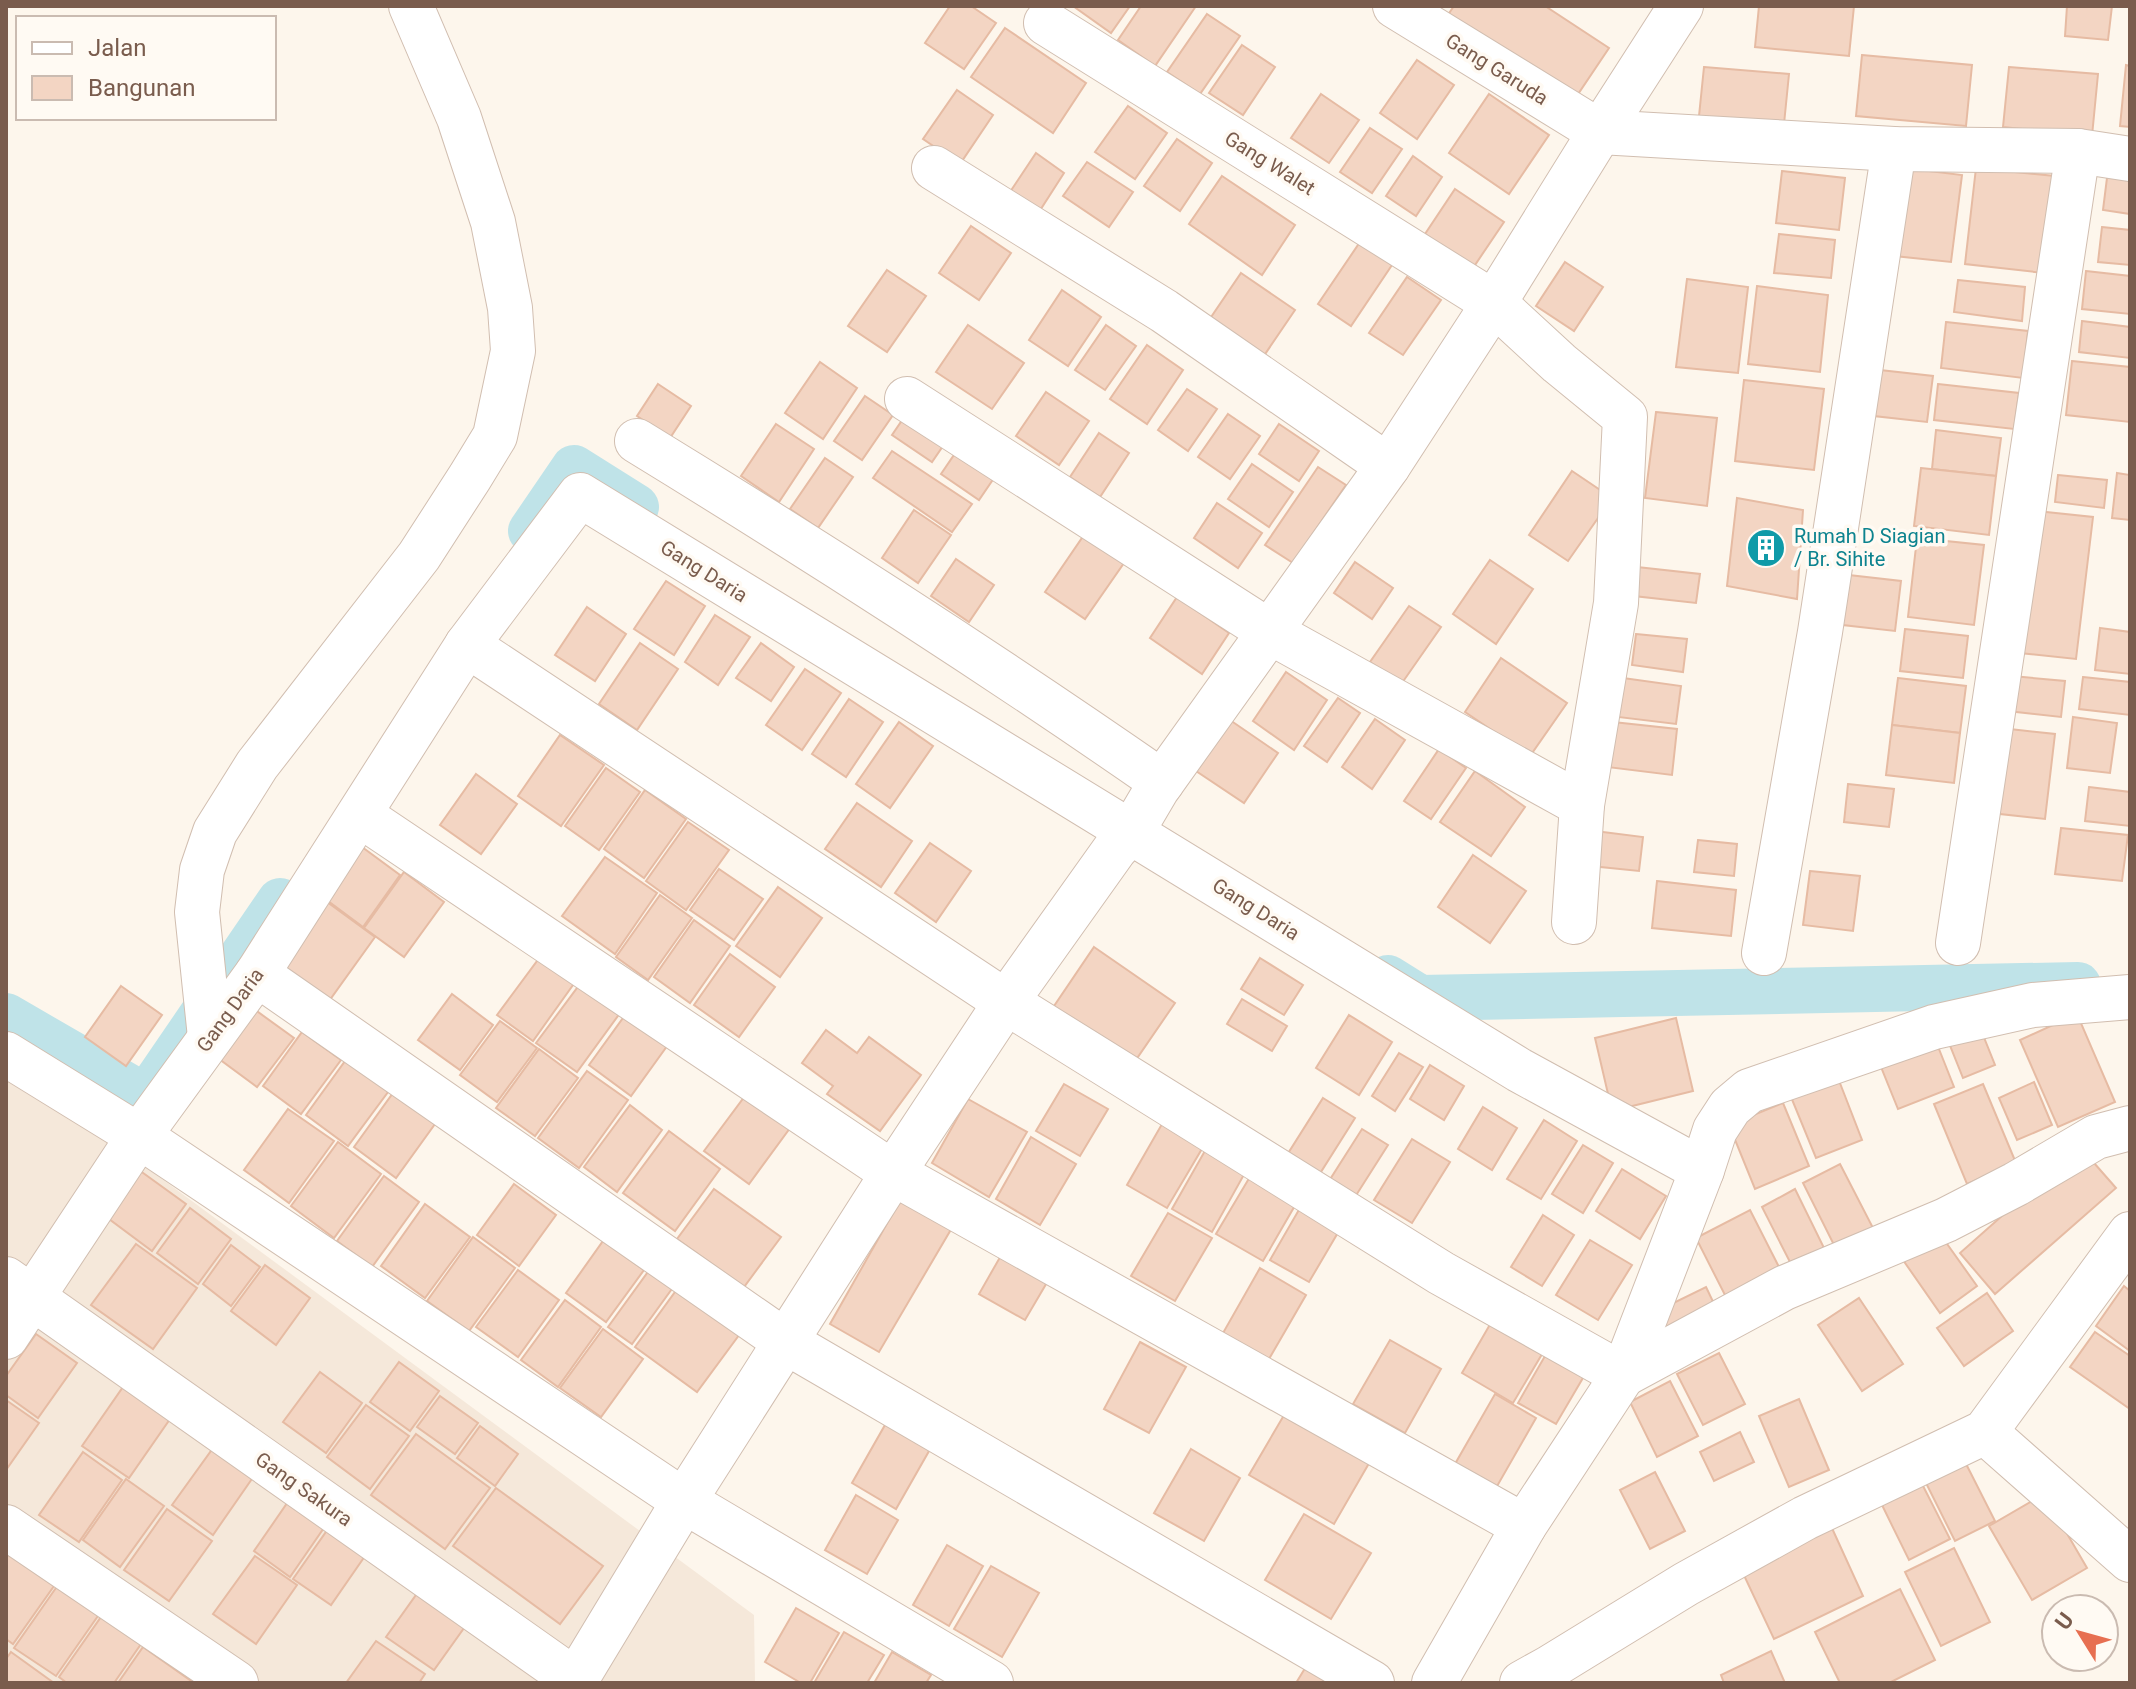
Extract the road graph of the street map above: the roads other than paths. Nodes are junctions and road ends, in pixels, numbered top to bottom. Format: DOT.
graph roads {
  1 [pos="411,6"];
  2 [pos="1395,6"];
  3 [pos="1681,6"];
  4 [pos="1046,23"];
  5 [pos="1600,132"];
  6 [pos="1894,149"];
  7 [pos="2078,151"];
  8 [pos="2130,159"];
  9 [pos="934,168"];
  10 [pos="1494,303"];
  11 [pos="907,399"];
  12 [pos="637,441"];
  13 [pos="1388,466"];
  14 [pos="1270,632"];
  15 [pos="467,645"];
  16 [pos="1159,786"];
  17 [pos="1582,805"];
  18 [pos="360,815"];
  19 [pos="1132,830"];
  20 [pos="1574,922"];
  21 [pos="1958,943"];
  22 [pos="1764,953"];
  23 [pos="257,974"];
  24 [pos="2130,997"];
  25 [pos="1006,1002"];
  26 [pos="209,1027"];
  27 [pos="6,1054"];
  28 [pos="2130,1128"];
  29 [pos="139,1136"];
  30 [pos="1702,1170"];
  31 [pos="893,1173"];
  32 [pos="2130,1234"];
  33 [pos="20,1288"];
  34 [pos="6,1337"];
  35 [pos="786,1342"];
  36 [pos="1623,1375"];
  37 [pos="1985,1432"];
  38 [pos="684,1501"];
  39 [pos="1524,1526"];
  40 [pos="6,1527"];
  41 [pos="2130,1560"];
  42 [pos="574,1682"];
  43 [pos="236,1683"];
  44 [pos="991,1683"];
  45 [pos="1372,1683"];
  46 [pos="1434,1683"];
  47 [pos="1522,1683"];
  1 -- 26 [label="street"];
  2 -- 5 [label="street, Gang Garuda"];
  3 -- 5 [label="street"];
  4 -- 10 [label="street, Gang Walet"];
  5 -- 6 [label="street"];
  5 -- 10 [label="street"];
  6 -- 7 [label="street"];
  6 -- 22 [label="street"];
  7 -- 8 [label="street"];
  7 -- 21 [label="street"];
  9 -- 13 [label="street"];
  10 -- 13 [label="street"];
  10 -- 17 [label="street, Gang Walet"];
  11 -- 14 [label="street"];
  12 -- 16 [label="street"];
  13 -- 14 [label="street"];
  14 -- 16 [label="street"];
  14 -- 17 [label="street"];
  15 -- 18 [label="street, Gang Daria"];
  15 -- 19 [label="street, Gang Daria"];
  15 -- 25 [label="street"];
  16 -- 19 [label="street"];
  17 -- 20 [label="street"];
  18 -- 23 [label="street, Gang Daria"];
  18 -- 31 [label="street"];
  19 -- 25 [label="street"];
  19 -- 30 [label="street, Gang Daria"];
  23 -- 26 [label="street, Gang Daria"];
  23 -- 35 [label="street"];
  24 -- 30 [label="street"];
  25 -- 31 [label="street"];
  25 -- 36 [label="street"];
  26 -- 29 [label="street, Gang Daria"];
  27 -- 29 [label="street"];
  28 -- 36 [label="street"];
  29 -- 33 [label="street, Gang Daria"];
  29 -- 38 [label="street"];
  30 -- 36 [label="street"];
  31 -- 35 [label="street"];
  31 -- 39 [label="street"];
  32 -- 37 [label="street"];
  33 -- 34 [label="street, Gang Daria"];
  33 -- 42 [label="street, Gang Sakura"];
  35 -- 38 [label="street"];
  35 -- 45 [label="street"];
  36 -- 39 [label="street"];
  37 -- 41 [label="street"];
  37 -- 47 [label="street"];
  38 -- 42 [label="street"];
  38 -- 44 [label="street"];
  39 -- 46 [label="street"];
  40 -- 43 [label="street"];
}
